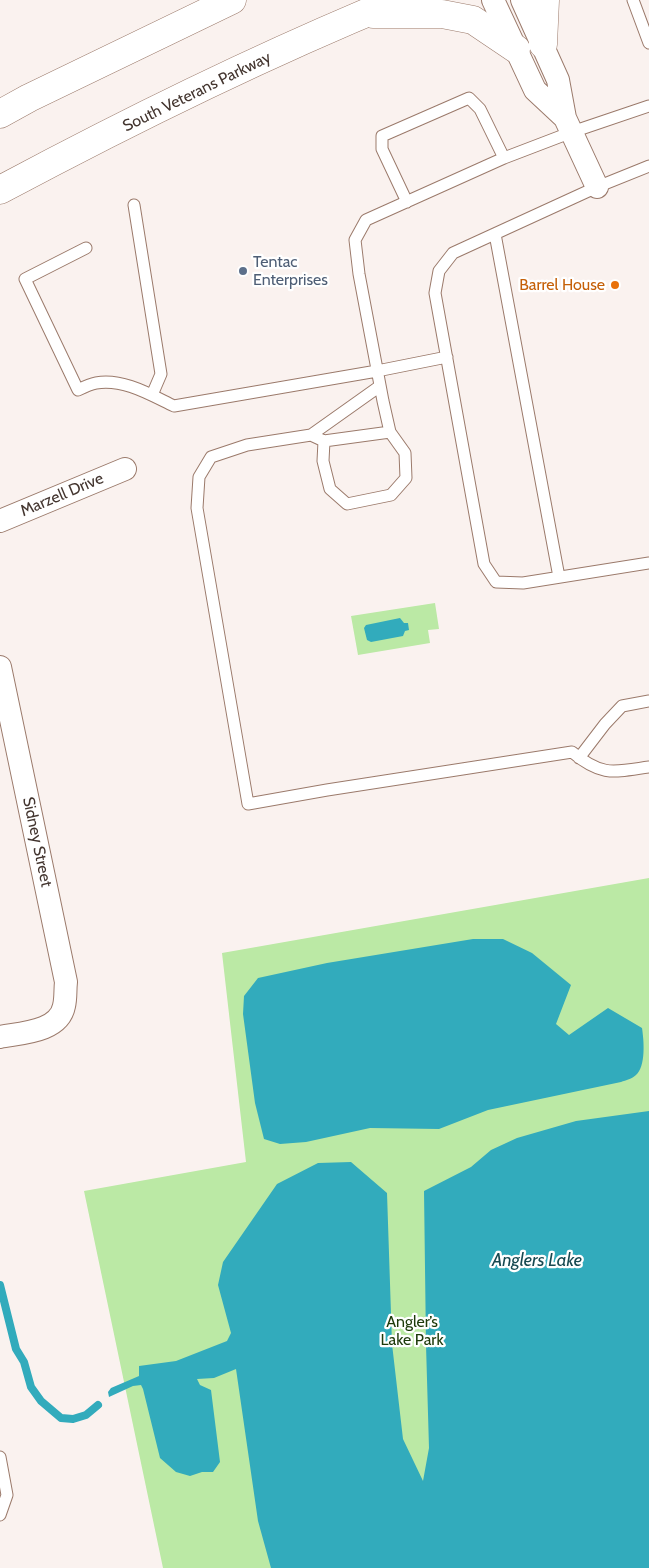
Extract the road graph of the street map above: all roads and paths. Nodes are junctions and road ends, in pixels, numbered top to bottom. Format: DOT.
graph roads {
  1 [pos="232,0"];
  2 [pos="397,0"];
  3 [pos="493,0"];
  4 [pos="522,0"];
  5 [pos="545,0"];
  6 [pos="633,0"];
  7 [pos="364,14"];
  8 [pos="649,43"];
  9 [pos="543,44"];
  10 [pos="516,49"];
  11 [pos="649,106"];
  12 [pos="0,114"];
  13 [pos="569,125"];
  14 [pos="504,158"];
  15 [pos="649,166"];
  16 [pos="597,187"];
  17 [pos="0,190"];
  18 [pos="407,202"];
  19 [pos="134,206"];
  20 [pos="495,234"];
  21 [pos="86,248"];
  22 [pos="447,357"];
  23 [pos="377,371"];
  24 [pos="380,386"];
  25 [pos="152,395"];
  26 [pos="390,432"];
  27 [pos="311,435"];
  28 [pos="324,441"];
  29 [pos="125,469"];
  30 [pos="0,521"];
  31 [pos="649,564"];
  32 [pos="559,577"];
  33 [pos="0,667"];
  34 [pos="649,701"];
  35 [pos="579,758"];
  36 [pos="649,767"];
  37 [pos="0,1038"];
  38 [pos="0,1457"];
  39 [pos="0,1515"];
  1 -- 12 [label="highway"];
  2 -- 7 [label="highway, South Veterans Parkway"];
  3 -- 10 [label="street"];
  4 -- 9 [label="street"];
  5 -- 9 [label="highway"];
  6 -- 8 [label="lane"];
  7 -- 10 [label="highway"];
  7 -- 17 [label="highway, South Veterans Parkway"];
  9 -- 13 [label="street"];
  10 -- 13 [label="street"];
  11 -- 13 [label="lane"];
  13 -- 14 [label="lane"];
  13 -- 16 [label="street"];
  14 -- 18 [label="lane"];
  14 -- 18 [label="lane"];
  15 -- 16 [label="lane"];
  16 -- 20 [label="lane"];
  18 -- 23 [label="lane"];
  19 -- 25 [label="lane"];
  20 -- 22 [label="lane"];
  20 -- 32 [label="lane"];
  21 -- 25 [label="lane"];
  22 -- 23 [label="lane"];
  22 -- 32 [label="lane"];
  23 -- 24 [label="lane"];
  23 -- 25 [label="lane"];
  24 -- 26 [label="lane"];
  24 -- 27 [label="lane"];
  26 -- 28 [label="lane"];
  26 -- 28 [label="lane"];
  27 -- 28 [label="lane"];
  27 -- 35 [label="lane"];
  29 -- 30 [label="street, Marzell Drive"];
  31 -- 32 [label="lane"];
  33 -- 37 [label="street, Sidney Street"];
  34 -- 35 [label="lane"];
  35 -- 36 [label="lane"];
  38 -- 39 [label="lane"];
}
